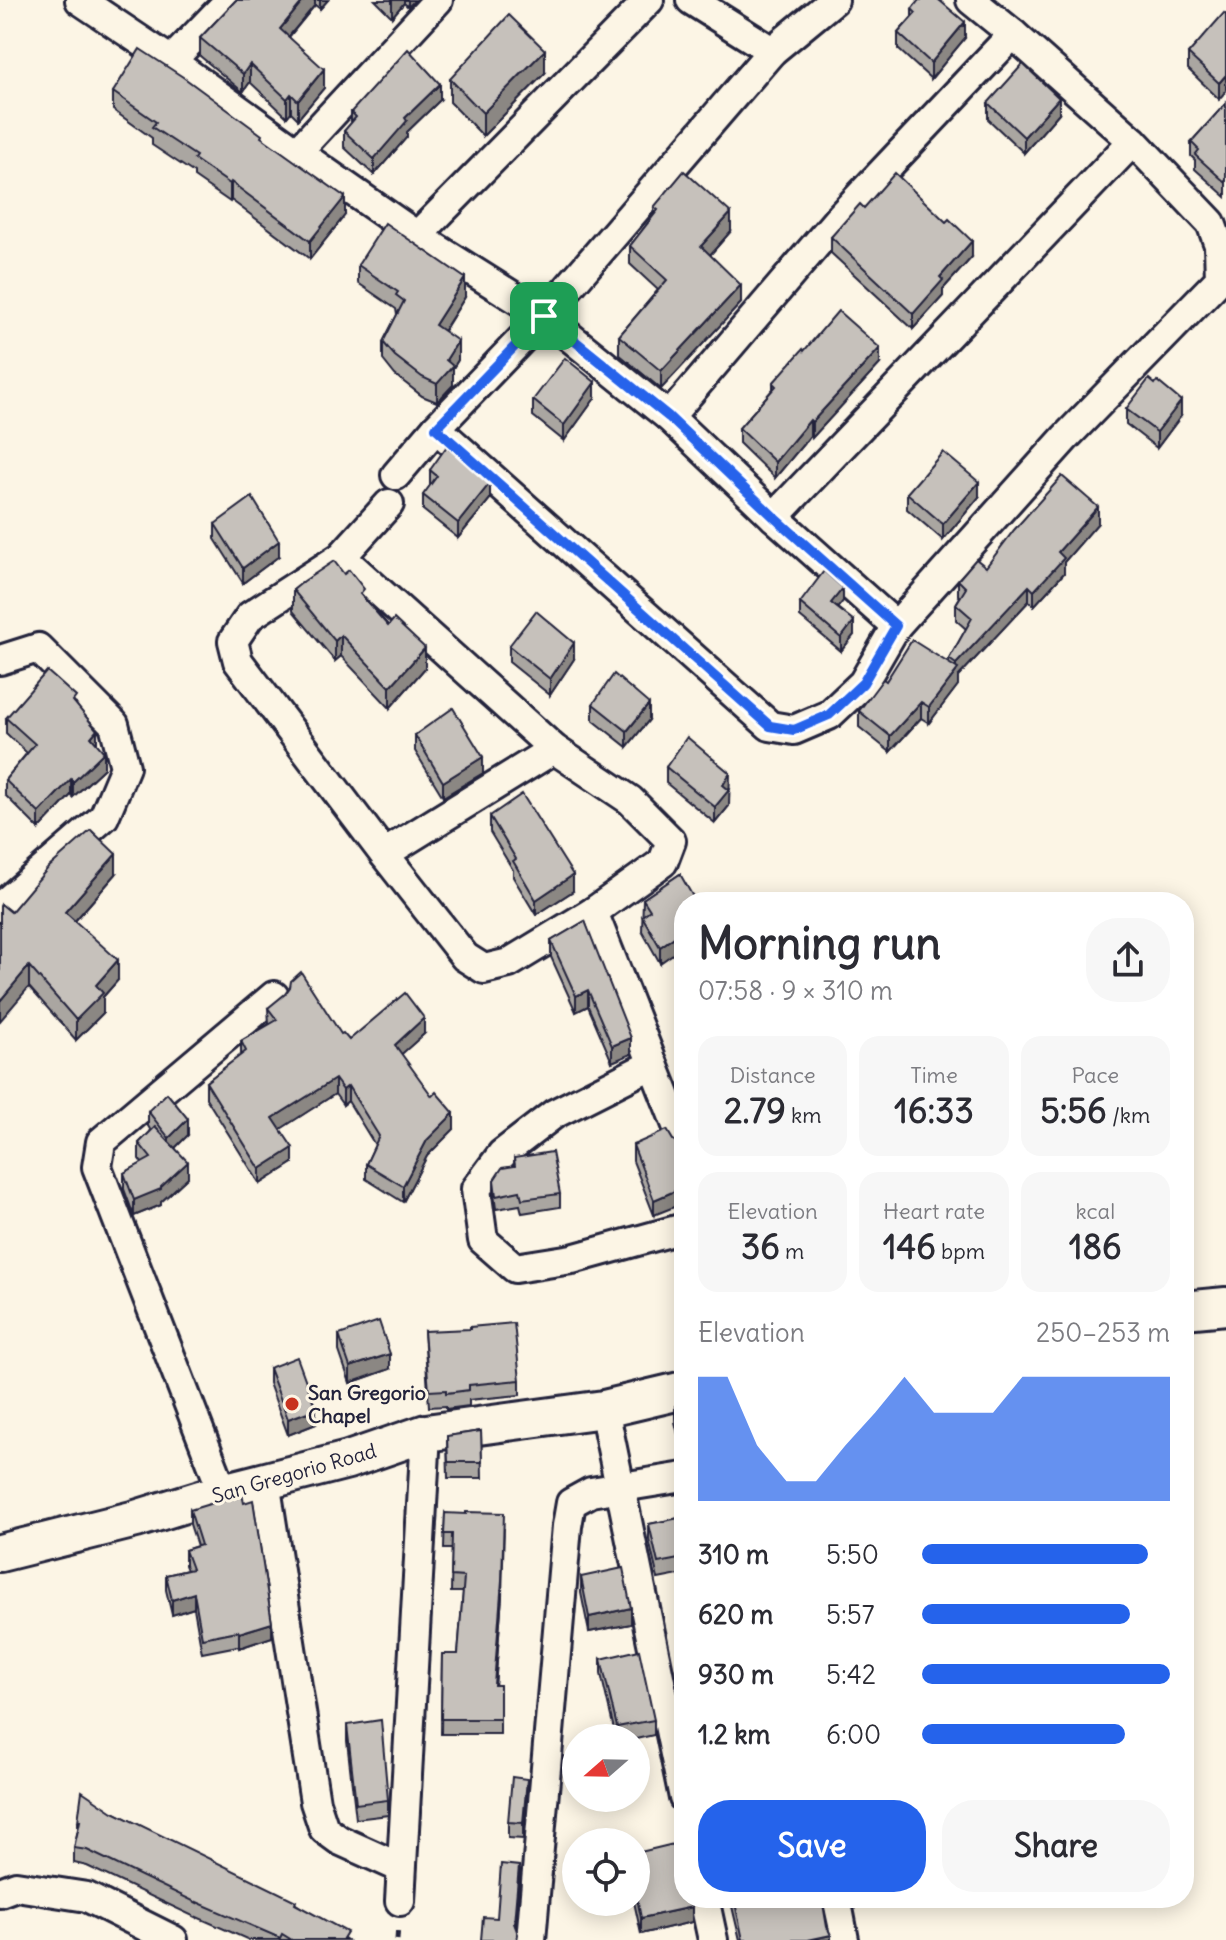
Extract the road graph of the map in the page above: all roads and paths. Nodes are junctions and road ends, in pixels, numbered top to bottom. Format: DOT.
graph roads {
  1 [pos="80,0"];
  2 [pos="230,0"];
  3 [pos="438,0"];
  4 [pos="649,0"];
  5 [pos="691,0"];
  6 [pos="834,0"];
  7 [pos="971,0"];
  8 [pos="1013,34"];
  9 [pos="772,51"];
  10 [pos="171,61"];
  11 [pos="1133,141"];
  12 [pos="297,152"];
  13 [pos="417,236"];
  14 [pos="544,316"];
  15 [pos="669,417"];
  16 [pos="436,428"];
  17 [pos="396,475"];
  18 [pos="389,504"];
  19 [pos="774,517"];
  20 [pos="341,557"];
  21 [pos="896,626"];
  22 [pos="0,660"];
  23 [pos="554,749"];
  24 [pos="384,854"];
  25 [pos="0,907"];
  26 [pos="593,912"];
  27 [pos="274,996"];
  28 [pos="653,1064"];
  29 [pos="674,1118"];
  30 [pos="674,1231"];
  31 [pos="1226,1306"];
  32 [pos="1194,1309"];
  33 [pos="674,1392"];
  34 [pos="604,1409"];
  35 [pos="426,1433"];
  36 [pos="674,1479"];
  37 [pos="265,1481"];
  38 [pos="621,1488"];
  39 [pos="223,1492"];
  40 [pos="0,1553"];
  41 [pos="674,1749"];
  42 [pos="401,1868"];
  43 [pos="0,1892"];
  44 [pos="400,1901"];
  45 [pos="706,1908"];
  46 [pos="838,1908"];
  47 [pos="173,1940"];
  48 [pos="531,1940"];
  49 [pos="713,1940"];
  50 [pos="844,1940"];
  1 -- 10 [label="street"];
  2 -- 10 [label="street"];
  3 -- 12 [label="street"];
  4 -- 13 [label="street"];
  5 -- 9 [label="street"];
  6 -- 9 [label="street"];
  7 -- 8 [label="street"];
  8 -- 11 [label="street"];
  8 -- 15 [label="street"];
  9 -- 14 [label="street"];
  10 -- 12 [label="street"];
  11 -- 19 [label="street"];
  11 -- 21 [label="street"];
  12 -- 13 [label="street"];
  13 -- 14 [label="street"];
  14 -- 15 [label="street"];
  14 -- 16 [label="street"];
  15 -- 19 [label="street"];
  16 -- 17 [label="street"];
  16 -- 21 [label="street"];
  18 -- 20 [label="street"];
  19 -- 21 [label="street"];
  20 -- 23 [label="street"];
  20 -- 24 [label="street"];
  22 -- 25 [label="street"];
  23 -- 24 [label="street"];
  23 -- 26 [label="street"];
  24 -- 26 [label="street"];
  26 -- 28 [label="street"];
  27 -- 39 [label="street"];
  28 -- 29 [label="street"];
  28 -- 30 [label="street"];
  31 -- 32 [label="street"];
  33 -- 34 [label="street, San Gregorio Road"];
  34 -- 35 [label="street, San Gregorio Road"];
  34 -- 38 [label="street"];
  35 -- 37 [label="street, San Gregorio Road"];
  35 -- 42 [label="street"];
  36 -- 38 [label="street"];
  37 -- 39 [label="street, San Gregorio Road"];
  37 -- 42 [label="street"];
  38 -- 41 [label="street"];
  38 -- 48 [label="street"];
  39 -- 40 [label="street, San Gregorio Road"];
  42 -- 44 [label="street"];
  43 -- 47 [label="street"];
  45 -- 49 [label="street"];
  46 -- 50 [label="street"];
}
